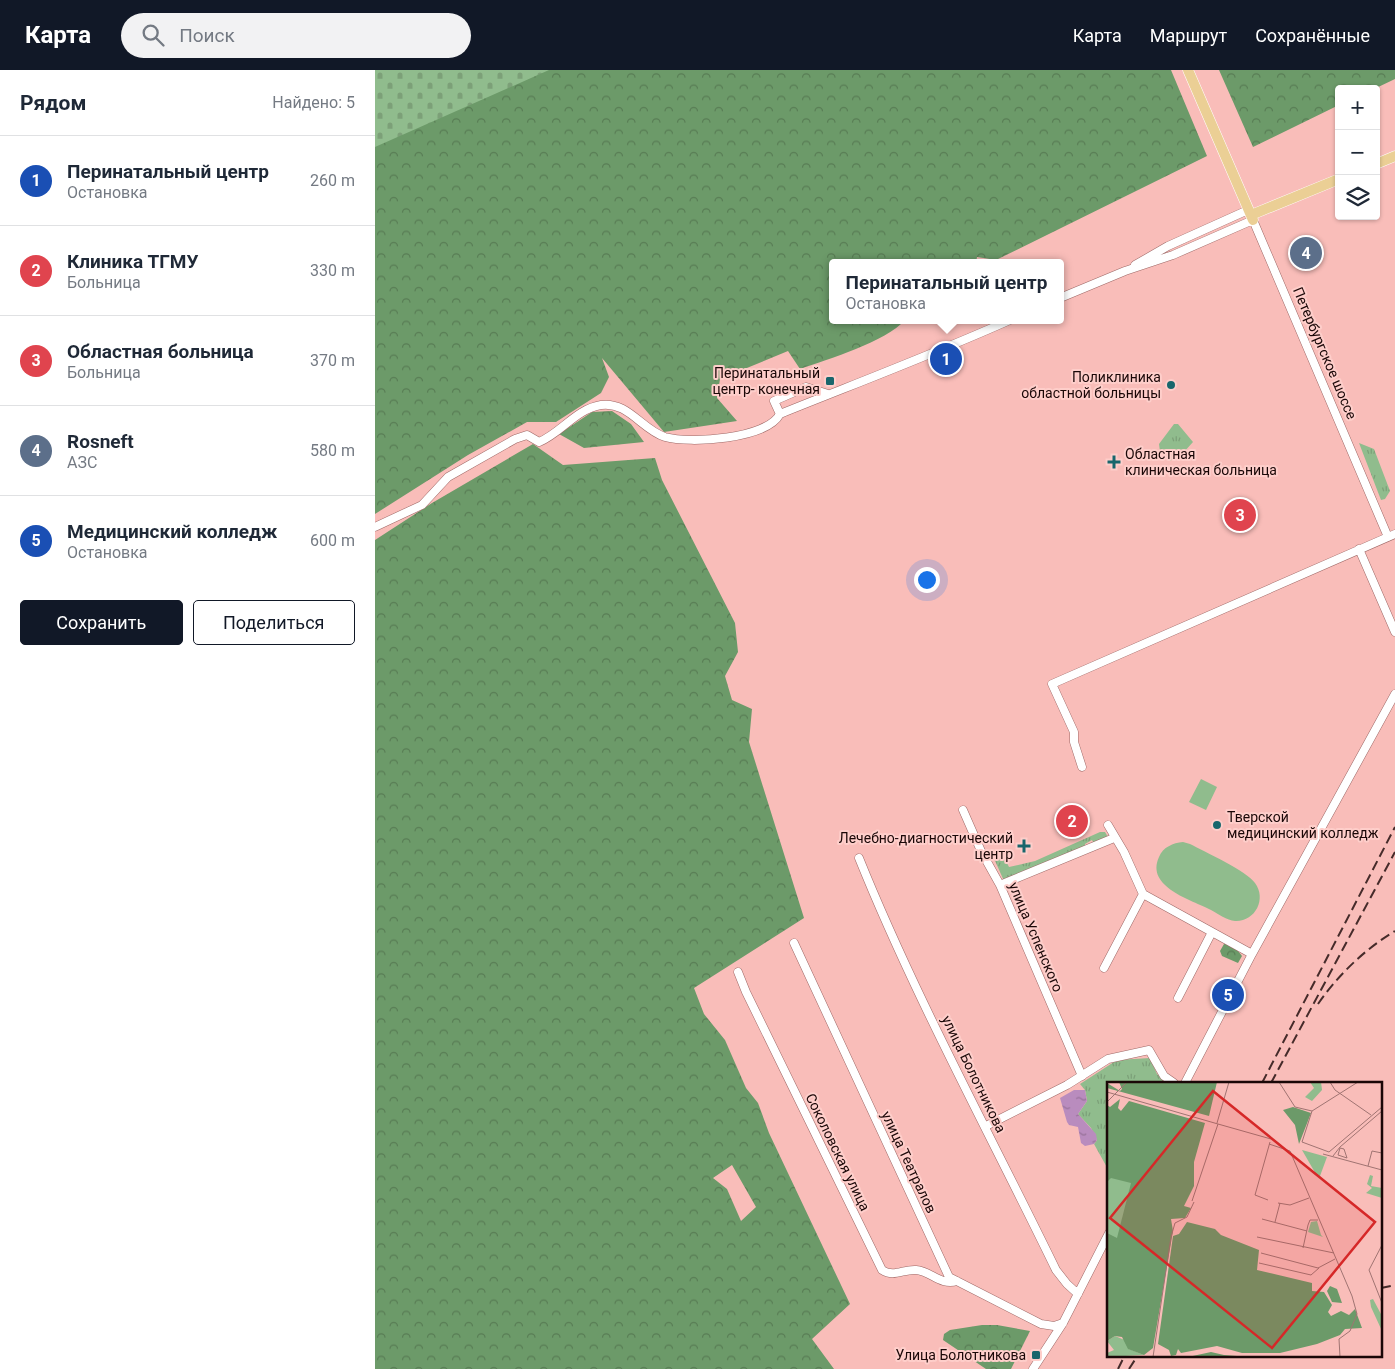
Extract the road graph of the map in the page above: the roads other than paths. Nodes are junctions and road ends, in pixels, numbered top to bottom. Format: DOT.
graph roads {
  1 [pos="1188,70"];
  2 [pos="1395,156"];
  3 [pos="1380,162"];
  4 [pos="1335,182"];
  5 [pos="1251,215"];
  6 [pos="1064,296"];
  7 [pos="1000,324"];
  8 [pos="829,394"];
  9 [pos="780,414"];
  10 [pos="375,527"];
  11 [pos="1392,535"];
  12 [pos="1359,550"];
  13 [pos="1395,632"];
  14 [pos="1395,694"];
  15 [pos="1082,767"];
  16 [pos="963,810"];
  17 [pos="1108,825"];
  18 [pos="1114,838"];
  19 [pos="859,858"];
  20 [pos="1000,885"];
  21 [pos="1143,894"];
  22 [pos="1212,932"];
  23 [pos="794,943"];
  24 [pos="1252,954"];
  25 [pos="1104,968"];
  26 [pos="739,972"];
  27 [pos="1178,998"];
  28 [pos="1082,1076"];
  29 [pos="1173,1082"];
  30 [pos="1186,1082"];
  31 [pos="986,1126"];
  32 [pos="1107,1237"];
  33 [pos="957,1281"];
  34 [pos="1079,1294"];
  35 [pos="1063,1323"];
  36 [pos="1033,1369"];
  1 -- 5 [label="main road, Петербургское шоссе"];
  2 -- 3 [label="main road"];
  4 -- 5 [label="main road"];
  5 -- 6 [label="street"];
  5 -- 11 [label="street, Петербургское шоссе"];
  7 -- 8 [label="street"];
  8 -- 9 [label="street"];
  8 -- 9 [label="street"];
  9 -- 10 [label="street"];
  11 -- 12 [label="street"];
  12 -- 13 [label="street"];
  12 -- 15 [label="street"];
  14 -- 24 [label="street"];
  16 -- 20 [label="street, улица Успенского"];
  17 -- 18 [label="street"];
  18 -- 20 [label="street"];
  18 -- 21 [label="street"];
  19 -- 31 [label="street, улица Болотникова"];
  20 -- 28 [label="street, улица Успенского"];
  21 -- 22 [label="street"];
  21 -- 25 [label="street"];
  22 -- 24 [label="street"];
  22 -- 27 [label="street"];
  23 -- 33 [label="street, улица Театралов"];
  24 -- 30 [label="street"];
  26 -- 33 [label="street, Соколовская улица"];
  28 -- 29 [label="street"];
  28 -- 31 [label="street"];
  31 -- 34 [label="street, улица Болотникова"];
  32 -- 34 [label="street"];
  33 -- 35 [label="street, улица Театралов"];
  34 -- 35 [label="street"];
  35 -- 36 [label="street"];
}
